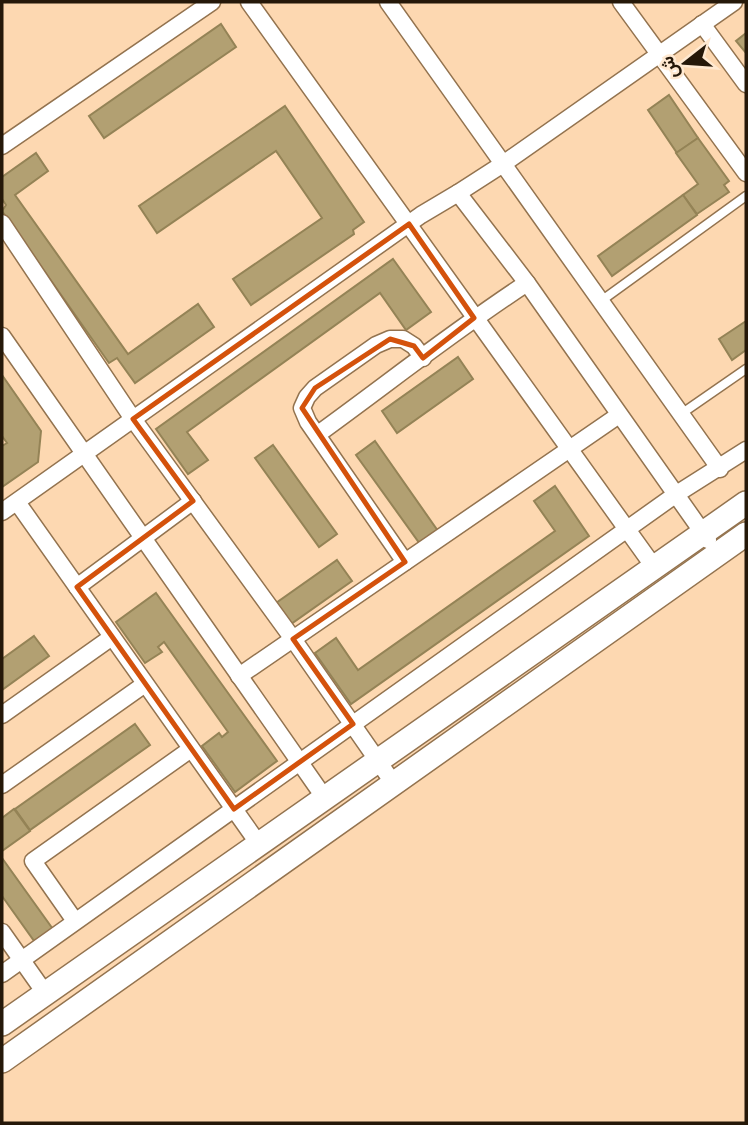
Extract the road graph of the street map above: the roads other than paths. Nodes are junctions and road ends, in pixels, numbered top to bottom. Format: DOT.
graph roads {
  1 [pos="212,2"];
  2 [pos="249,2"];
  3 [pos="388,2"];
  4 [pos="621,2"];
  5 [pos="732,2"];
  6 [pos="702,24"];
  7 [pos="659,54"];
  8 [pos="746,84"];
  9 [pos="2,146"];
  10 [pos="503,164"];
  11 [pos="746,173"];
  12 [pos="458,193"];
  13 [pos="746,196"];
  14 [pos="2,223"];
  15 [pos="408,224"];
  16 [pos="527,283"];
  17 [pos="601,302"];
  18 [pos="474,317"];
  19 [pos="2,336"];
  20 [pos="423,358"];
  21 [pos="746,369"];
  22 [pos="681,414"];
  23 [pos="619,415"];
  24 [pos="134,419"];
  25 [pos="318,434"];
  26 [pos="569,448"];
  27 [pos="746,450"];
  28 [pos="83,453"];
  29 [pos="720,469"];
  30 [pos="676,495"];
  31 [pos="192,501"];
  32 [pos="17,502"];
  33 [pos="746,502"];
  34 [pos="2,512"];
  35 [pos="627,529"];
  36 [pos="702,533"];
  37 [pos="746,534"];
  38 [pos="142,537"];
  39 [pos="718,553"];
  40 [pos="405,562"];
  41 [pos="654,567"];
  42 [pos="77,587"];
  43 [pos="112,637"];
  44 [pos="293,639"];
  45 [pos="239,676"];
  46 [pos="145,684"];
  47 [pos="2,715"];
  48 [pos="353,724"];
  49 [pos="191,749"];
  50 [pos="377,760"];
  51 [pos="299,761"];
  52 [pos="394,784"];
  53 [pos="2,785"];
  54 [pos="324,797"];
  55 [pos="234,809"];
  56 [pos="258,844"];
  57 [pos="75,921"];
  58 [pos="2,932"];
  59 [pos="21,960"];
  60 [pos="2,974"];
  61 [pos="45,993"];
  62 [pos="2,1024"];
  63 [pos="2,1061"];
  1 -- 9 [label="street"];
  2 -- 15 [label="street"];
  3 -- 10 [label="street"];
  4 -- 7 [label="street"];
  5 -- 6 [label="street"];
  6 -- 7 [label="street"];
  6 -- 8 [label="street"];
  7 -- 10 [label="street"];
  7 -- 11 [label="street"];
  10 -- 12 [label="street"];
  10 -- 17 [label="street"];
  12 -- 15 [label="street"];
  12 -- 16 [label="street"];
  13 -- 17 [label="lane"];
  14 -- 24 [label="street"];
  15 -- 18 [label="street"];
  15 -- 24 [label="street"];
  16 -- 18 [label="street"];
  16 -- 23 [label="street"];
  17 -- 22 [label="street"];
  18 -- 20 [label="street"];
  18 -- 26 [label="street"];
  19 -- 28 [label="street"];
  20 -- 25 [label="street"];
  20 -- 25 [label="street"];
  21 -- 22 [label="lane"];
  22 -- 29 [label="street"];
  23 -- 26 [label="street"];
  23 -- 30 [label="street"];
  24 -- 28 [label="street"];
  24 -- 31 [label="street"];
  25 -- 40 [label="street"];
  26 -- 35 [label="street"];
  26 -- 40 [label="street"];
  27 -- 29 [label="street"];
  28 -- 32 [label="street"];
  28 -- 38 [label="street"];
  29 -- 30 [label="street"];
  30 -- 35 [label="street"];
  30 -- 36 [label="street"];
  31 -- 38 [label="street"];
  31 -- 44 [label="street"];
  32 -- 34 [label="street"];
  32 -- 42 [label="street"];
  33 -- 36 [label="main road"];
  35 -- 41 [label="street"];
  35 -- 48 [label="street"];
  36 -- 39 [label="street"];
  36 -- 41 [label="main road"];
  37 -- 39 [label="main road"];
  38 -- 42 [label="street"];
  38 -- 45 [label="street"];
  39 -- 52 [label="main road"];
  40 -- 44 [label="street"];
  41 -- 50 [label="main road"];
  42 -- 43 [label="street"];
  43 -- 46 [label="street"];
  43 -- 47 [label="street"];
  44 -- 45 [label="street"];
  44 -- 48 [label="street"];
  45 -- 51 [label="street"];
  46 -- 49 [label="street"];
  46 -- 53 [label="street"];
  48 -- 50 [label="street"];
  48 -- 51 [label="street"];
  49 -- 55 [label="street"];
  49 -- 57 [label="street"];
  50 -- 52 [label="street"];
  50 -- 54 [label="main road"];
  51 -- 54 [label="street"];
  51 -- 55 [label="street"];
  52 -- 63 [label="main road"];
  54 -- 56 [label="main road"];
  55 -- 56 [label="street"];
  55 -- 57 [label="street"];
  56 -- 61 [label="main road"];
  57 -- 59 [label="street"];
  58 -- 59 [label="street"];
  59 -- 60 [label="street"];
  59 -- 61 [label="street"];
  61 -- 62 [label="main road"];
}
